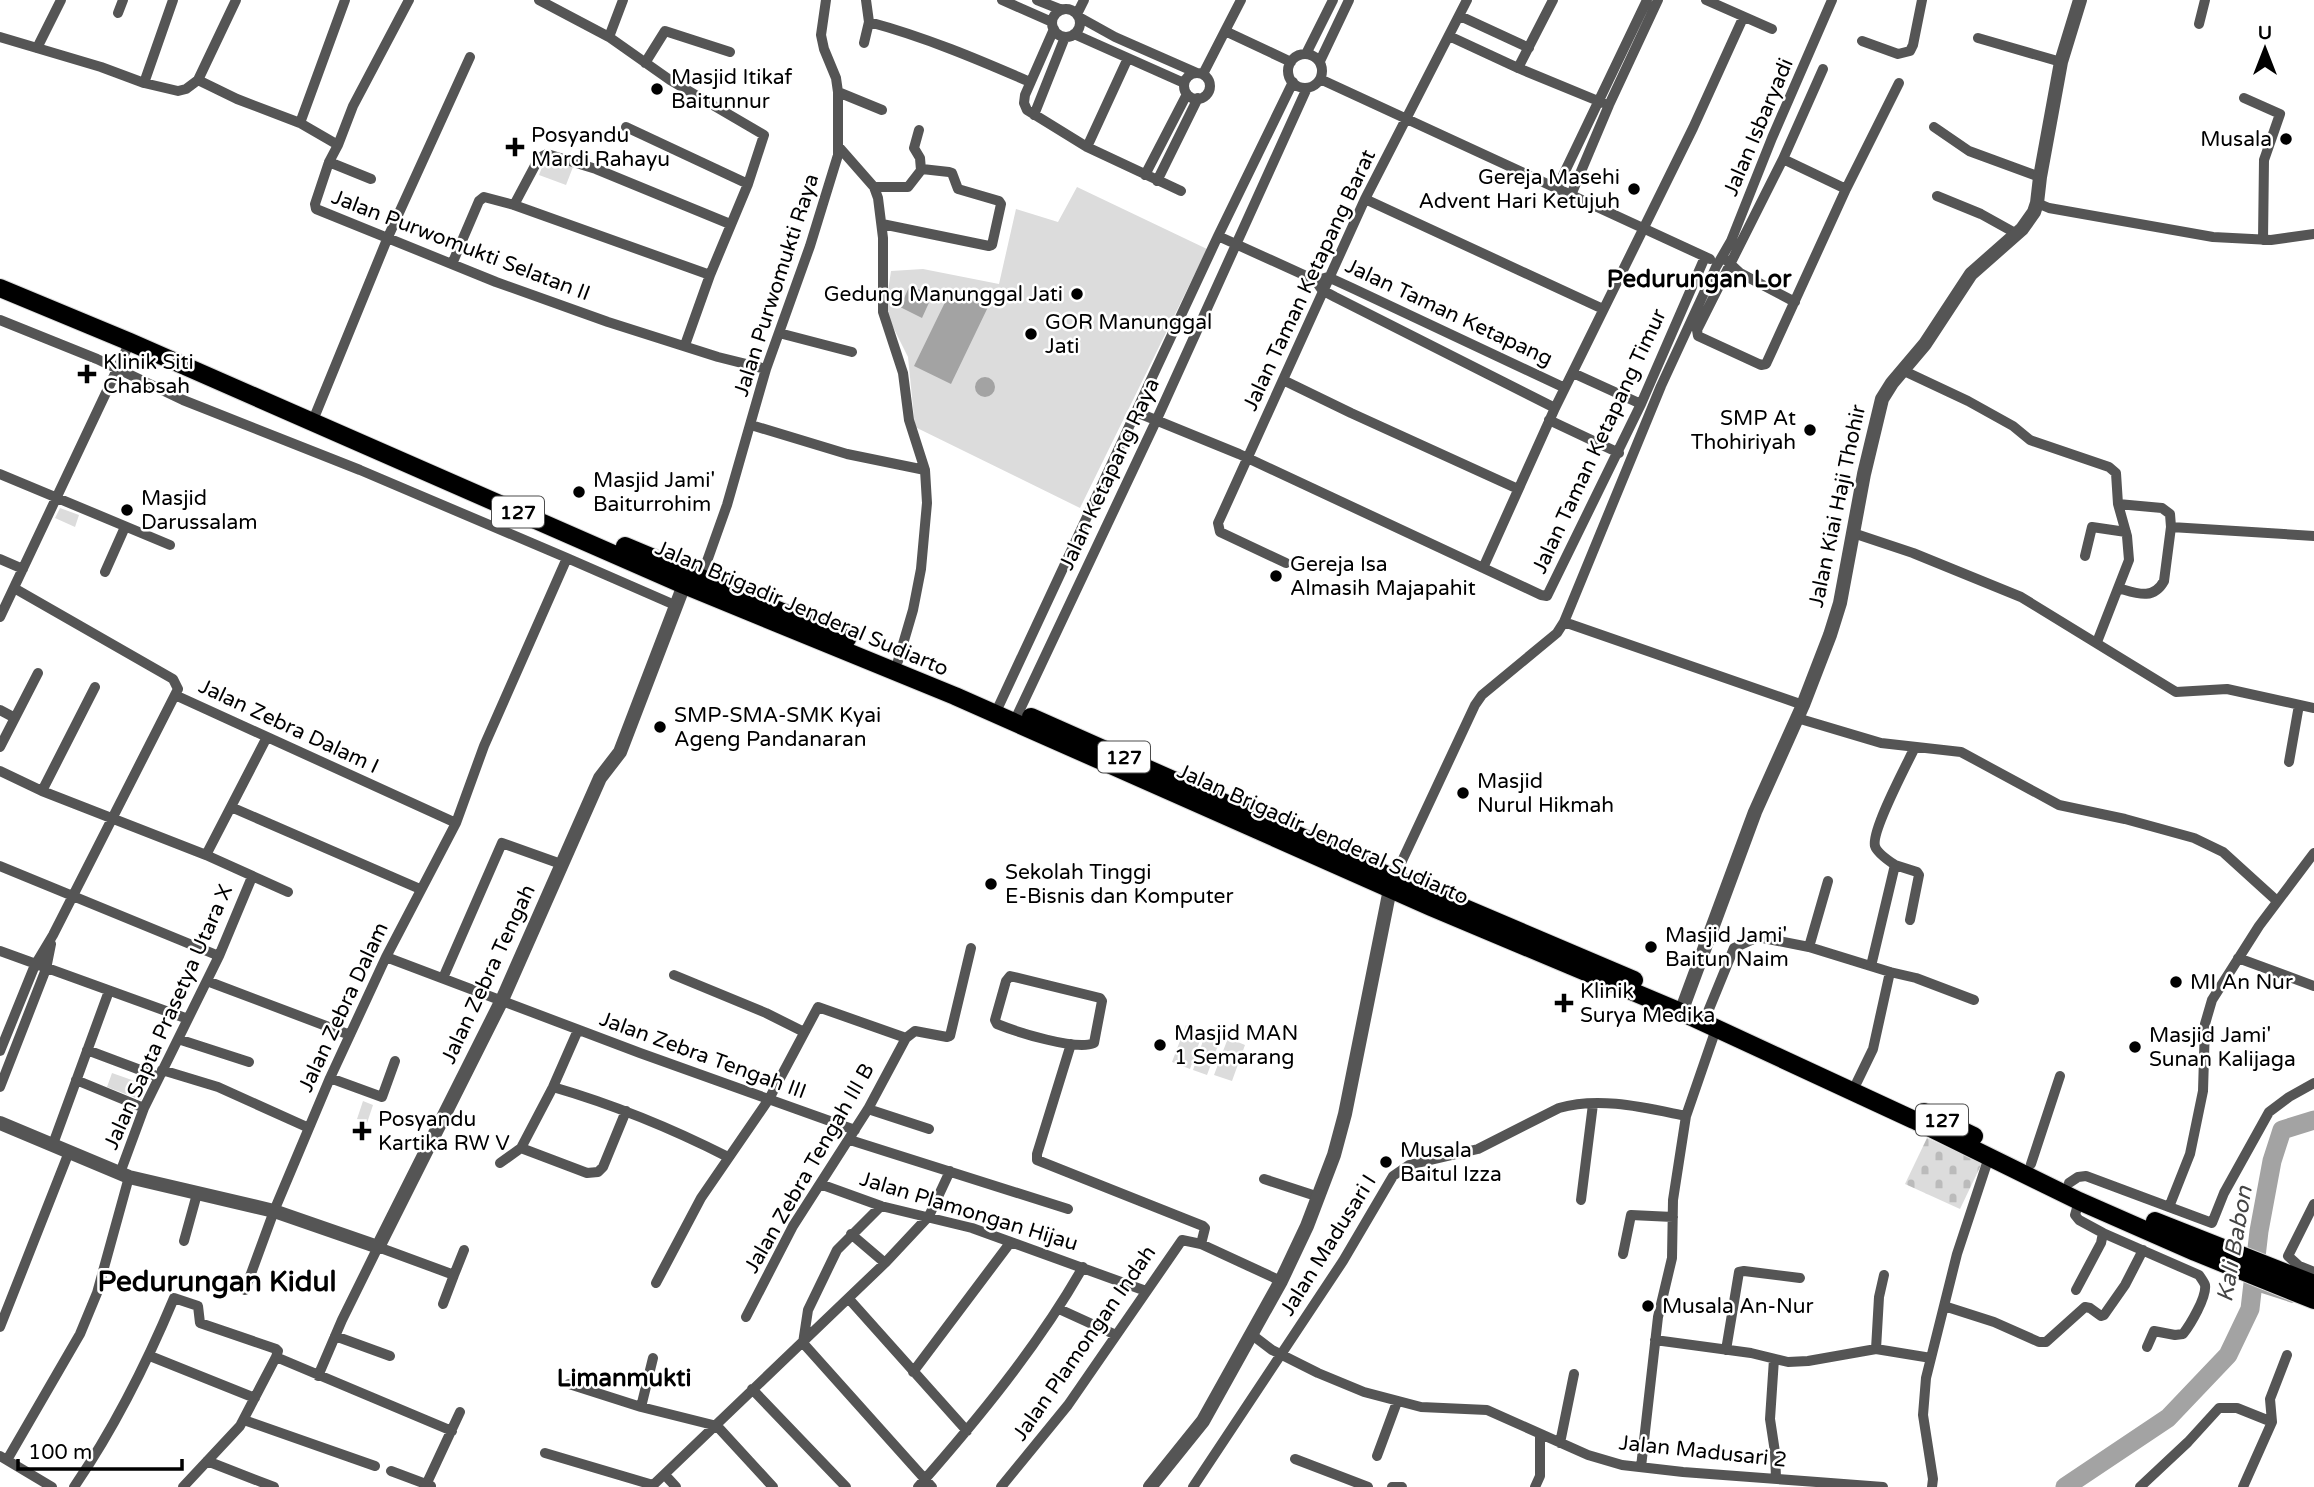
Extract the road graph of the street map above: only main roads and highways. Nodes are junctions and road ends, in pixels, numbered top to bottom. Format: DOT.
graph roads {
  1 [pos="0,279"];
  2 [pos="0,288"];
  3 [pos="998,709"];
  4 [pos="1712,1021"];
  5 [pos="2197,1246"];
  6 [pos="2311,1287"];
  1 -- 3 [label="main road, Jalan Brigadir Jenderal Sudiarto / 127"];
  2 -- 3 [label="main road, Jalan Brigadir Jenderal Sudiarto / 127"];
  3 -- 4 [label="main road, Jalan Brigadir Jenderal Sudiarto / 127"];
  4 -- 5 [label="main road, Jalan Brigadir Jenderal Sudiarto / 127"];
  4 -- 5 [label="main road, Jalan Brigadir Jenderal Sudiarto / 127"];
  5 -- 6 [label="main road, Jalan Brigadir Jenderal Sudiarto / 127"];
}
